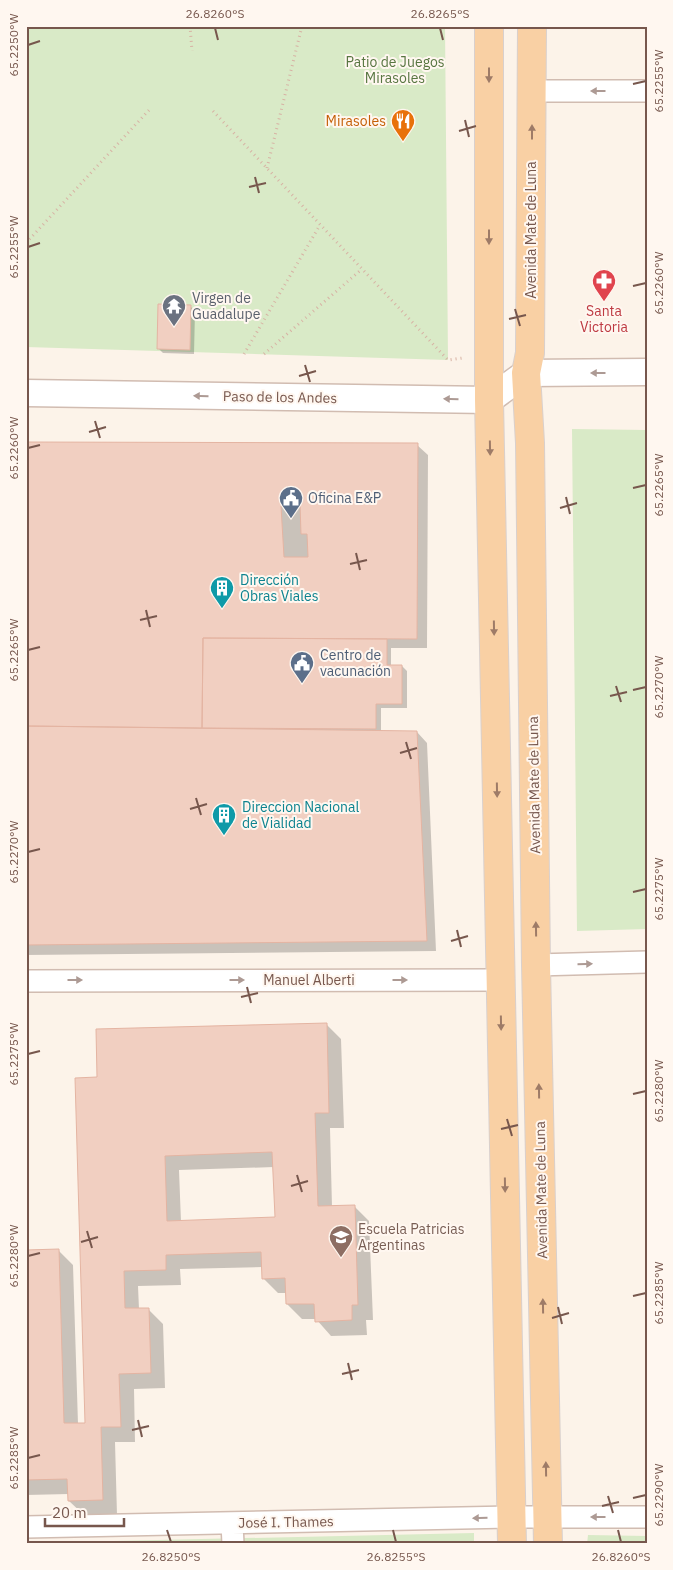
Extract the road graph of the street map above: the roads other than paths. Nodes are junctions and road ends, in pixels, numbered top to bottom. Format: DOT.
graph roads {
  1 [pos="489,26"];
  2 [pos="532,26"];
  3 [pos="532,91"];
  4 [pos="647,91"];
  5 [pos="647,372"];
  6 [pos="526,373"];
  7 [pos="26,394"];
  8 [pos="489,400"];
  9 [pos="647,962"];
  10 [pos="536,965"];
  11 [pos="501,980"];
  12 [pos="26,981"];
  13 [pos="647,1517"];
  14 [pos="26,1527"];
  15 [pos="512,1530"];
  16 [pos="547,1531"];
  17 [pos="232,1534"];
  1 -- 8 [label="main road, one-way"];
  2 -- 3 [label="main road, Avenida Mate de Luna"];
  4 -- 3 [label="street, one-way"];
  6 -- 3 [label="main road, Avenida Mate de Luna, one-way"];
  5 -- 6 [label="street, one-way"];
  6 -- 8 [label="street"];
  10 -- 6 [label="main road, Avenida Mate de Luna, one-way"];
  8 -- 7 [label="street, Paso de los Andes, one-way"];
  8 -- 11 [label="main road, one-way"];
  10 -- 9 [label="street, one-way"];
  16 -- 10 [label="main road, Avenida Mate de Luna, one-way"];
  12 -- 11 [label="street, Manuel Alberti, one-way"];
  11 -- 15 [label="main road, one-way"];
  13 -- 16 [label="street, José I. Thames, one-way"];
  14 -- 17 [label="street, José I. Thames"];
  15 -- 16 [label="street, José I. Thames"];
  15 -- 17 [label="street, José I. Thames, one-way"];
}
